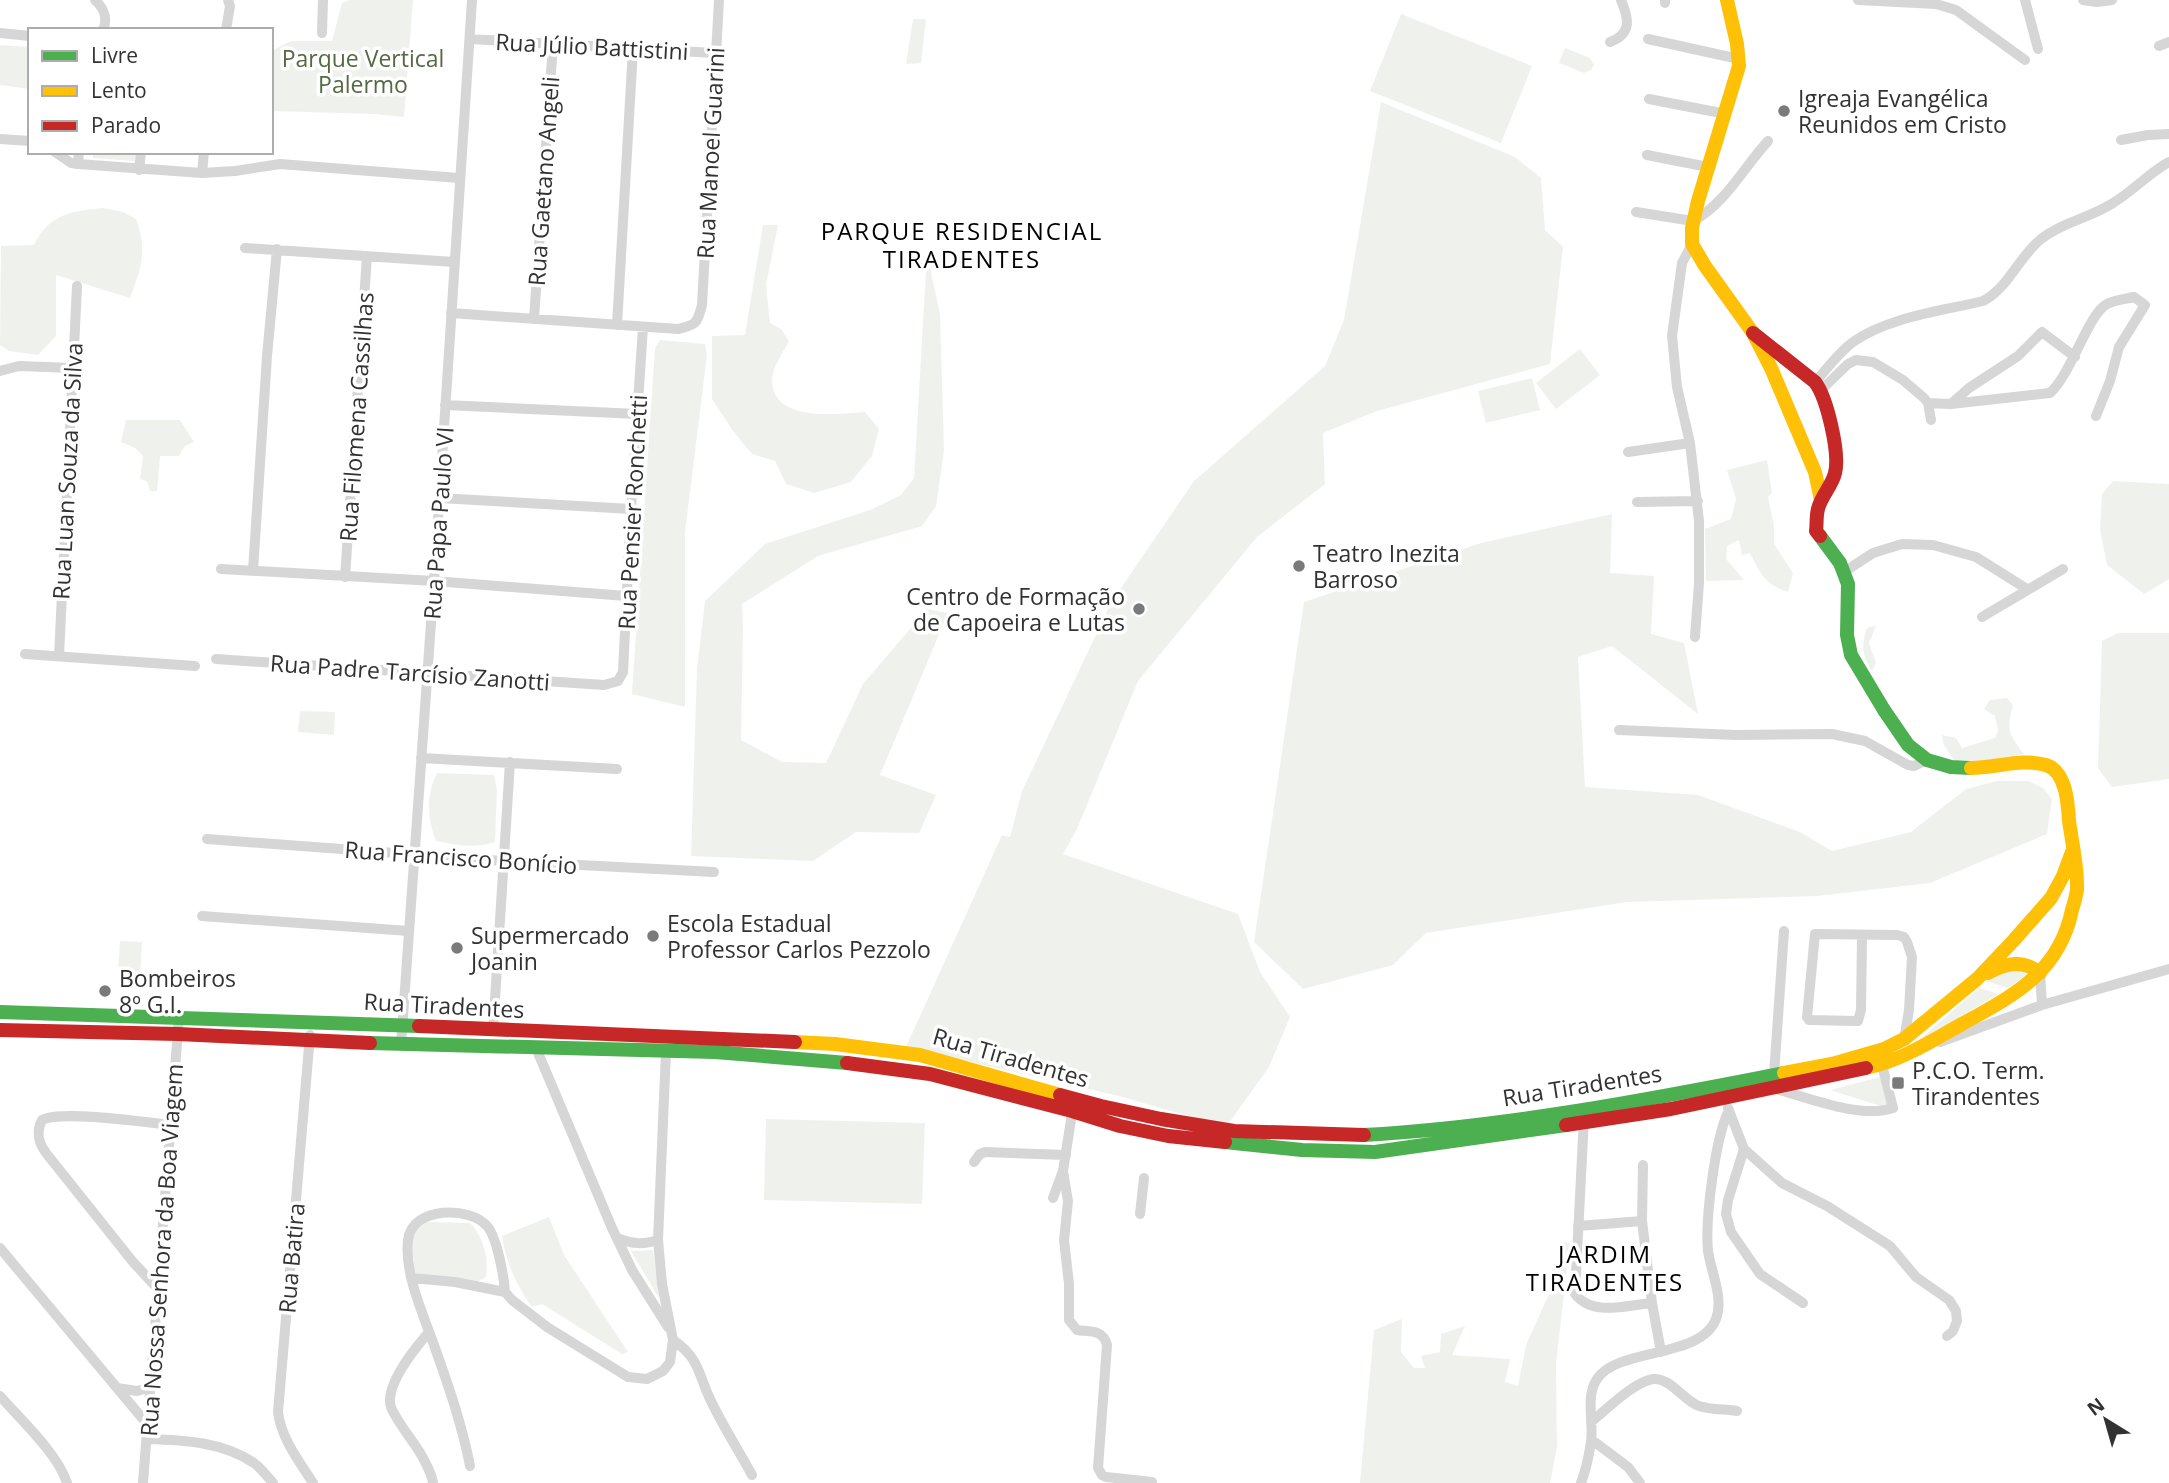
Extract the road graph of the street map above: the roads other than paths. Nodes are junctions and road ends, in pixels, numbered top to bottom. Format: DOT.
graph roads {
  1 [pos="95,0"];
  2 [pos="228,0"];
  3 [pos="323,0"];
  4 [pos="472,0"];
  5 [pos="719,0"];
  6 [pos="1621,0"];
  7 [pos="1727,0"];
  8 [pos="1858,0"];
  9 [pos="2025,0"];
  10 [pos="2083,0"];
  11 [pos="2112,0"];
  12 [pos="1936,2"];
  13 [pos="104,28"];
  14 [pos="226,28"];
  15 [pos="0,33"];
  16 [pos="322,33"];
  17 [pos="28,36"];
  18 [pos="470,39"];
  19 [pos="1648,39"];
  20 [pos="1610,42"];
  21 [pos="553,44"];
  22 [pos="633,49"];
  23 [pos="2038,49"];
  24 [pos="715,54"];
  25 [pos="1739,59"];
  26 [pos="2025,60"];
  27 [pos="1649,99"];
  28 [pos="1727,114"];
  29 [pos="2169,134"];
  30 [pos="0,139"];
  31 [pos="28,141"];
  32 [pos="1768,141"];
  33 [pos="2122,141"];
  34 [pos="58,154"];
  35 [pos="79,154"];
  36 [pos="141,154"];
  37 [pos="204,154"];
  38 [pos="1647,155"];
  39 [pos="2169,162"];
  40 [pos="78,164"];
  41 [pos="1709,167"];
  42 [pos="139,170"];
  43 [pos="202,173"];
  44 [pos="459,178"];
  45 [pos="1636,212"];
  46 [pos="1693,221"];
  47 [pos="1692,244"];
  48 [pos="245,248"];
  49 [pos="276,249"];
  50 [pos="367,256"];
  51 [pos="454,262"];
  52 [pos="77,286"];
  53 [pos="451,313"];
  54 [pos="534,319"];
  55 [pos="617,325"];
  56 [pos="643,327"];
  57 [pos="1753,333"];
  58 [pos="2075,357"];
  59 [pos="1786,359"];
  60 [pos="72,368"];
  61 [pos="1771,368"];
  62 [pos="0,371"];
  63 [pos="1818,386"];
  64 [pos="1928,403"];
  65 [pos="1951,404"];
  66 [pos="445,405"];
  67 [pos="637,414"];
  68 [pos="2096,415"];
  69 [pos="1931,420"];
  70 [pos="1690,443"];
  71 [pos="1628,452"];
  72 [pos="1824,483"];
  73 [pos="440,498"];
  74 [pos="1698,501"];
  75 [pos="1637,502"];
  76 [pos="631,509"];
  77 [pos="221,569"];
  78 [pos="2063,569"];
  79 [pos="253,571"];
  80 [pos="1844,572"];
  81 [pos="345,577"];
  82 [pos="434,581"];
  83 [pos="2027,589"];
  84 [pos="626,596"];
  85 [pos="1982,617"];
  86 [pos="1695,637"];
  87 [pos="25,654"];
  88 [pos="59,656"];
  89 [pos="216,659"];
  90 [pos="195,666"];
  91 [pos="427,674"];
  92 [pos="604,685"];
  93 [pos="1619,730"];
  94 [pos="421,758"];
  95 [pos="1927,760"];
  96 [pos="510,762"];
  97 [pos="617,769"];
  98 [pos="207,839"];
  99 [pos="2072,851"];
  100 [pos="415,854"];
  101 [pos="503,861"];
  102 [pos="714,873"];
  103 [pos="202,916"];
  104 [pos="410,931"];
  105 [pos="1784,931"];
  106 [pos="1862,936"];
  107 [pos="2169,970"];
  108 [pos="2040,972"];
  109 [pos="1977,979"];
  110 [pos="2042,1005"];
  111 [pos="1909,1010"];
  112 [pos="0,1012"];
  113 [pos="94,1014"];
  114 [pos="178,1017"];
  115 [pos="311,1024"];
  116 [pos="1925,1024"];
  117 [pos="403,1025"];
  118 [pos="0,1030"];
  119 [pos="494,1031"];
  120 [pos="92,1033"];
  121 [pos="178,1034"];
  122 [pos="1904,1039"];
  123 [pos="310,1040"];
  124 [pos="803,1043"];
  125 [pos="401,1045"];
  126 [pos="536,1048"];
  127 [pos="666,1051"];
  128 [pos="1916,1051"];
  129 [pos="914,1054"];
  130 [pos="796,1058"];
  131 [pos="1857,1058"];
  132 [pos="1882,1065"];
  133 [pos="907,1070"];
  134 [pos="980,1071"];
  135 [pos="1773,1082"];
  136 [pos="975,1087"];
  137 [pos="1727,1104"];
  138 [pos="1074,1105"];
  139 [pos="1584,1115"];
  140 [pos="170,1125"];
  141 [pos="1744,1149"];
  142 [pos="1066,1155"];
  143 [pos="974,1162"];
  144 [pos="1643,1165"];
  145 [pos="1063,1171"];
  146 [pos="1144,1178"];
  147 [pos="1053,1198"];
  148 [pos="1140,1214"];
  149 [pos="1643,1221"];
  150 [pos="1578,1226"];
  151 [pos="617,1238"];
  152 [pos="658,1240"];
  153 [pos="0,1248"];
  154 [pos="412,1278"];
  155 [pos="159,1290"];
  156 [pos="505,1292"];
  157 [pos="1652,1303"];
  158 [pos="1803,1303"];
  159 [pos="669,1328"];
  160 [pos="429,1332"];
  161 [pos="1947,1336"];
  162 [pos="1661,1352"];
  163 [pos="150,1387"];
  164 [pos="117,1388"];
  165 [pos="0,1396"];
  166 [pos="1737,1411"];
  167 [pos="1591,1422"];
  168 [pos="148,1425"];
  169 [pos="148,1439"];
  170 [pos="1592,1440"];
  171 [pos="470,1466"];
  172 [pos="752,1475"];
  173 [pos="433,1480"];
  174 [pos="1152,1482"];
  175 [pos="67,1483"];
  176 [pos="143,1483"];
  177 [pos="273,1483"];
  178 [pos="313,1483"];
  179 [pos="1581,1483"];
  180 [pos="1640,1483"];
  1 -- 13 [label="street"];
  2 -- 14 [label="street"];
  3 -- 16 [label="street"];
  4 -- 18 [label="street, Rua Papa Paulo VI"];
  5 -- 24 [label="street, Rua Manoel Guarini"];
  6 -- 20 [label="street"];
  7 -- 25 [label="street"];
  8 -- 12 [label="street"];
  9 -- 23 [label="street"];
  10 -- 11 [label="street"];
  12 -- 26 [label="street"];
  15 -- 17 [label="street"];
  18 -- 21 [label="street, Rua Júlio Battistini"];
  18 -- 44 [label="street, Rua Papa Paulo VI"];
  19 -- 25 [label="street"];
  21 -- 22 [label="street, Rua Júlio Battistini"];
  21 -- 54 [label="street, Rua Gaetano Angeli"];
  22 -- 24 [label="street, Rua Júlio Battistini"];
  22 -- 55 [label="street"];
  24 -- 56 [label="street, Rua Manoel Guarini"];
  25 -- 28 [label="street"];
  27 -- 28 [label="street"];
  28 -- 41 [label="street"];
  29 -- 33 [label="street"];
  30 -- 31 [label="street"];
  32 -- 46 [label="street"];
  34 -- 40 [label="street"];
  35 -- 40 [label="street"];
  36 -- 42 [label="street"];
  37 -- 43 [label="street"];
  38 -- 41 [label="street"];
  39 -- 63 [label="street"];
  40 -- 42 [label="street"];
  41 -- 46 [label="street"];
  42 -- 43 [label="street"];
  43 -- 44 [label="street"];
  44 -- 51 [label="street, Rua Papa Paulo VI"];
  45 -- 46 [label="street"];
  46 -- 47 [label="street"];
  47 -- 57 [label="street"];
  47 -- 70 [label="street"];
  48 -- 49 [label="street"];
  49 -- 50 [label="street"];
  49 -- 79 [label="street"];
  50 -- 51 [label="street"];
  50 -- 81 [label="street, Rua Filomena Cassilhas"];
  51 -- 53 [label="street, Rua Papa Paulo VI"];
  52 -- 60 [label="street, Rua Luan Souza da Silva"];
  53 -- 54 [label="street"];
  53 -- 66 [label="street, Rua Papa Paulo VI"];
  54 -- 55 [label="street"];
  55 -- 56 [label="street"];
  56 -- 67 [label="street, Rua Pensier Ronchetti"];
  57 -- 59 [label="street"];
  57 -- 61 [label="street"];
  58 -- 65 [label="street"];
  58 -- 65 [label="street"];
  58 -- 68 [label="street"];
  59 -- 61 [label="street"];
  59 -- 63 [label="street"];
  60 -- 62 [label="street"];
  60 -- 88 [label="street, Rua Luan Souza da Silva"];
  61 -- 72 [label="street"];
  63 -- 64 [label="street"];
  63 -- 72 [label="street"];
  64 -- 65 [label="street"];
  64 -- 69 [label="street"];
  66 -- 67 [label="street"];
  66 -- 73 [label="street, Rua Papa Paulo VI"];
  67 -- 76 [label="street, Rua Pensier Ronchetti"];
  70 -- 71 [label="street"];
  70 -- 74 [label="street"];
  72 -- 80 [label="street"];
  73 -- 76 [label="street"];
  73 -- 82 [label="street, Rua Papa Paulo VI"];
  74 -- 75 [label="street"];
  74 -- 86 [label="street"];
  76 -- 84 [label="street, Rua Pensier Ronchetti"];
  77 -- 79 [label="street"];
  78 -- 83 [label="street"];
  79 -- 81 [label="street"];
  80 -- 83 [label="street"];
  80 -- 95 [label="street"];
  81 -- 82 [label="street"];
  82 -- 84 [label="street"];
  82 -- 91 [label="street, Rua Papa Paulo VI"];
  83 -- 85 [label="street"];
  84 -- 92 [label="street, Rua Pensier Ronchetti"];
  87 -- 88 [label="street"];
  88 -- 90 [label="street"];
  89 -- 91 [label="street, Rua Padre Tarcísio Zanotti"];
  91 -- 92 [label="street, Rua Padre Tarcísio Zanotti"];
  91 -- 94 [label="street, Rua Papa Paulo VI"];
  93 -- 95 [label="street"];
  94 -- 96 [label="street"];
  94 -- 100 [label="street, Rua Papa Paulo VI"];
  95 -- 99 [label="street, Rua Tiradentes"];
  96 -- 97 [label="street"];
  96 -- 101 [label="street"];
  98 -- 100 [label="street, Rua Francisco Bonício"];
  99 -- 108 [label="street, Rua Tiradentes"];
  99 -- 109 [label="street"];
  100 -- 101 [label="street, Rua Francisco Bonício"];
  100 -- 104 [label="street, Rua Papa Paulo VI"];
  101 -- 102 [label="street, Rua Francisco Bonício"];
  101 -- 119 [label="street"];
  103 -- 104 [label="street"];
  104 -- 117 [label="street, Rua Papa Paulo VI"];
  105 -- 135 [label="street"];
  106 -- 106 [label="street"];
  106 -- 111 [label="street"];
  107 -- 110 [label="street, Rua Tiradentes"];
  108 -- 109 [label="street"];
  108 -- 110 [label="street"];
  108 -- 128 [label="street, Rua Tiradentes"];
  109 -- 116 [label="street, Rua Tiradentes"];
  110 -- 128 [label="street, Rua Tiradentes"];
  111 -- 116 [label="street"];
  111 -- 122 [label="street"];
  112 -- 113 [label="street, Rua Tiradentes"];
  113 -- 114 [label="street, Rua Tiradentes"];
  113 -- 120 [label="street"];
  114 -- 115 [label="street, Rua Tiradentes"];
  114 -- 121 [label="street, Rua Nossa Senhora da Boa Viagem"];
  115 -- 117 [label="street, Rua Tiradentes"];
  115 -- 123 [label="street, Rua Batira"];
  116 -- 122 [label="street, Rua Tiradentes"];
  117 -- 119 [label="street, Rua Tiradentes"];
  117 -- 125 [label="street, Rua Papa Paulo VI"];
  118 -- 120 [label="street, Rua Tiradentes"];
  119 -- 124 [label="street, Rua Tiradentes"];
  120 -- 121 [label="street, Rua Tiradentes"];
  121 -- 123 [label="street, Rua Tiradentes"];
  121 -- 140 [label="street, Rua Nossa Senhora da Boa Viagem"];
  122 -- 131 [label="street, Rua Tiradentes"];
  122 -- 132 [label="street"];
  123 -- 125 [label="street, Rua Tiradentes"];
  123 -- 178 [label="street, Rua Batira"];
  124 -- 129 [label="street, Rua Tiradentes"];
  124 -- 130 [label="street"];
  125 -- 126 [label="street, Rua Tiradentes"];
  126 -- 127 [label="street, Rua Tiradentes"];
  126 -- 151 [label="street"];
  127 -- 130 [label="street, Rua Tiradentes"];
  127 -- 152 [label="street"];
  128 -- 132 [label="street, Rua Tiradentes"];
  129 -- 133 [label="street"];
  129 -- 134 [label="street, Rua Tiradentes"];
  130 -- 133 [label="street, Rua Tiradentes"];
  131 -- 132 [label="street"];
  131 -- 135 [label="street, Rua Tiradentes"];
  132 -- 135 [label="street, Rua Tiradentes"];
  132 -- 135 [label="street, Rua Tiradentes"];
  133 -- 136 [label="street, Rua Tiradentes"];
  134 -- 136 [label="street"];
  134 -- 138 [label="street, Rua Tiradentes"];
  135 -- 137 [label="street, Rua Tiradentes"];
  135 -- 139 [label="street, Rua Tiradentes"];
  136 -- 138 [label="street, Rua Tiradentes"];
  137 -- 139 [label="street, Rua Tiradentes"];
  137 -- 141 [label="street"];
  137 -- 162 [label="street"];
  138 -- 139 [label="street, Rua Tiradentes"];
  138 -- 142 [label="street"];
  139 -- 150 [label="street"];
  140 -- 155 [label="street, Rua Nossa Senhora da Boa Viagem"];
  140 -- 155 [label="street"];
  141 -- 158 [label="street"];
  141 -- 161 [label="street"];
  142 -- 143 [label="street"];
  142 -- 145 [label="street"];
  144 -- 149 [label="street"];
  145 -- 147 [label="street"];
  145 -- 174 [label="street"];
  146 -- 148 [label="street"];
  149 -- 150 [label="street"];
  149 -- 157 [label="street"];
  150 -- 157 [label="street"];
  151 -- 152 [label="street"];
  151 -- 159 [label="street"];
  152 -- 159 [label="street"];
  153 -- 164 [label="street"];
  154 -- 156 [label="street"];
  154 -- 156 [label="street"];
  154 -- 160 [label="street"];
  155 -- 163 [label="street, Rua Nossa Senhora da Boa Viagem"];
  156 -- 159 [label="street"];
  157 -- 162 [label="street"];
  159 -- 172 [label="street"];
  160 -- 171 [label="street"];
  160 -- 173 [label="street"];
  162 -- 167 [label="street"];
  163 -- 164 [label="street"];
  163 -- 168 [label="street, Rua Nossa Senhora da Boa Viagem"];
  164 -- 168 [label="street"];
  165 -- 175 [label="street"];
  166 -- 167 [label="street"];
  167 -- 170 [label="street"];
  168 -- 169 [label="street, Rua Nossa Senhora da Boa Viagem"];
  169 -- 176 [label="street, Rua Nossa Senhora da Boa Viagem"];
  169 -- 177 [label="street"];
  170 -- 179 [label="street"];
  170 -- 180 [label="street"];
}
